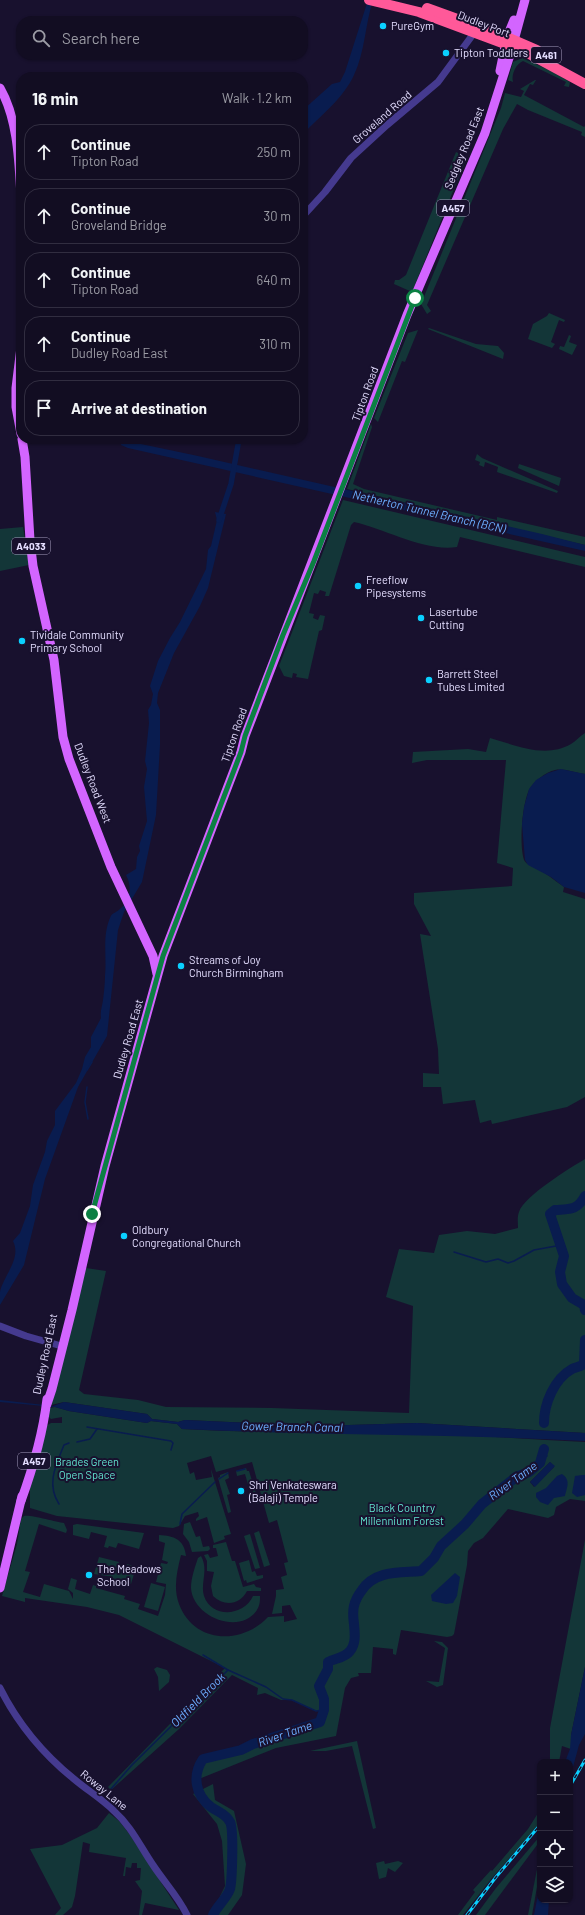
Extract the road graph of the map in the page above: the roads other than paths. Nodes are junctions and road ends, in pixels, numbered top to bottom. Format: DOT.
graph roads {
  1 [pos="400,0"];
  2 [pos="521,0"];
  3 [pos="525,0"];
  4 [pos="373,1"];
  5 [pos="474,33"];
  6 [pos="510,42"];
  7 [pos="582,82"];
  8 [pos="0,88"];
  9 [pos="16,149"];
  10 [pos="308,211"];
  11 [pos="407,315"];
  12 [pos="16,388"];
  13 [pos="16,406"];
  14 [pos="23,444"];
  15 [pos="144,935"];
  16 [pos="153,956"];
  17 [pos="163,956"];
  18 [pos="157,977"];
  19 [pos="152,997"];
  20 [pos="82,1259"];
  21 [pos="0,1326"];
  22 [pos="60,1347"];
  23 [pos="0,1588"];
  24 [pos="0,1688"];
  25 [pos="187,1915"];
  1 -- 6 [label="highway, Dudley Port / A461"];
  2 -- 6 [label="main road, Sedgley Road East / A457"];
  3 -- 6 [label="main road, Sedgley Road East / A457"];
  4 -- 5 [label="highway, Dudley Port / A461"];
  5 -- 6 [label="highway, Dudley Port / A461"];
  5 -- 10 [label="street, Groveland Road"];
  6 -- 7 [label="highway, Dudley Port / A461"];
  6 -- 11 [label="main road, Sedgley Road East / A457"];
  8 -- 9 [label="main road"];
  11 -- 17 [label="main road, Tipton Road / A457"];
  12 -- 13 [label="main road"];
  14 -- 15 [label="main road, Dudley Road West / A4033"];
  15 -- 16 [label="main road, A4033"];
  15 -- 19 [label="main road, A4033"];
  16 -- 17 [label="main road"];
  16 -- 18 [label="main road, A4033"];
  17 -- 18 [label="main road, Tipton Road / A457"];
  18 -- 19 [label="main road, Dudley Road East / A457"];
  19 -- 20 [label="main road, Dudley Road East / A457"];
  20 -- 22 [label="main road, Dudley Road East / A457"];
  20 -- 22 [label="main road, Dudley Road East / A457"];
  21 -- 22 [label="street"];
  22 -- 23 [label="main road, Dudley Road East / A457"];
  24 -- 25 [label="street, Roway Lane"];
}
